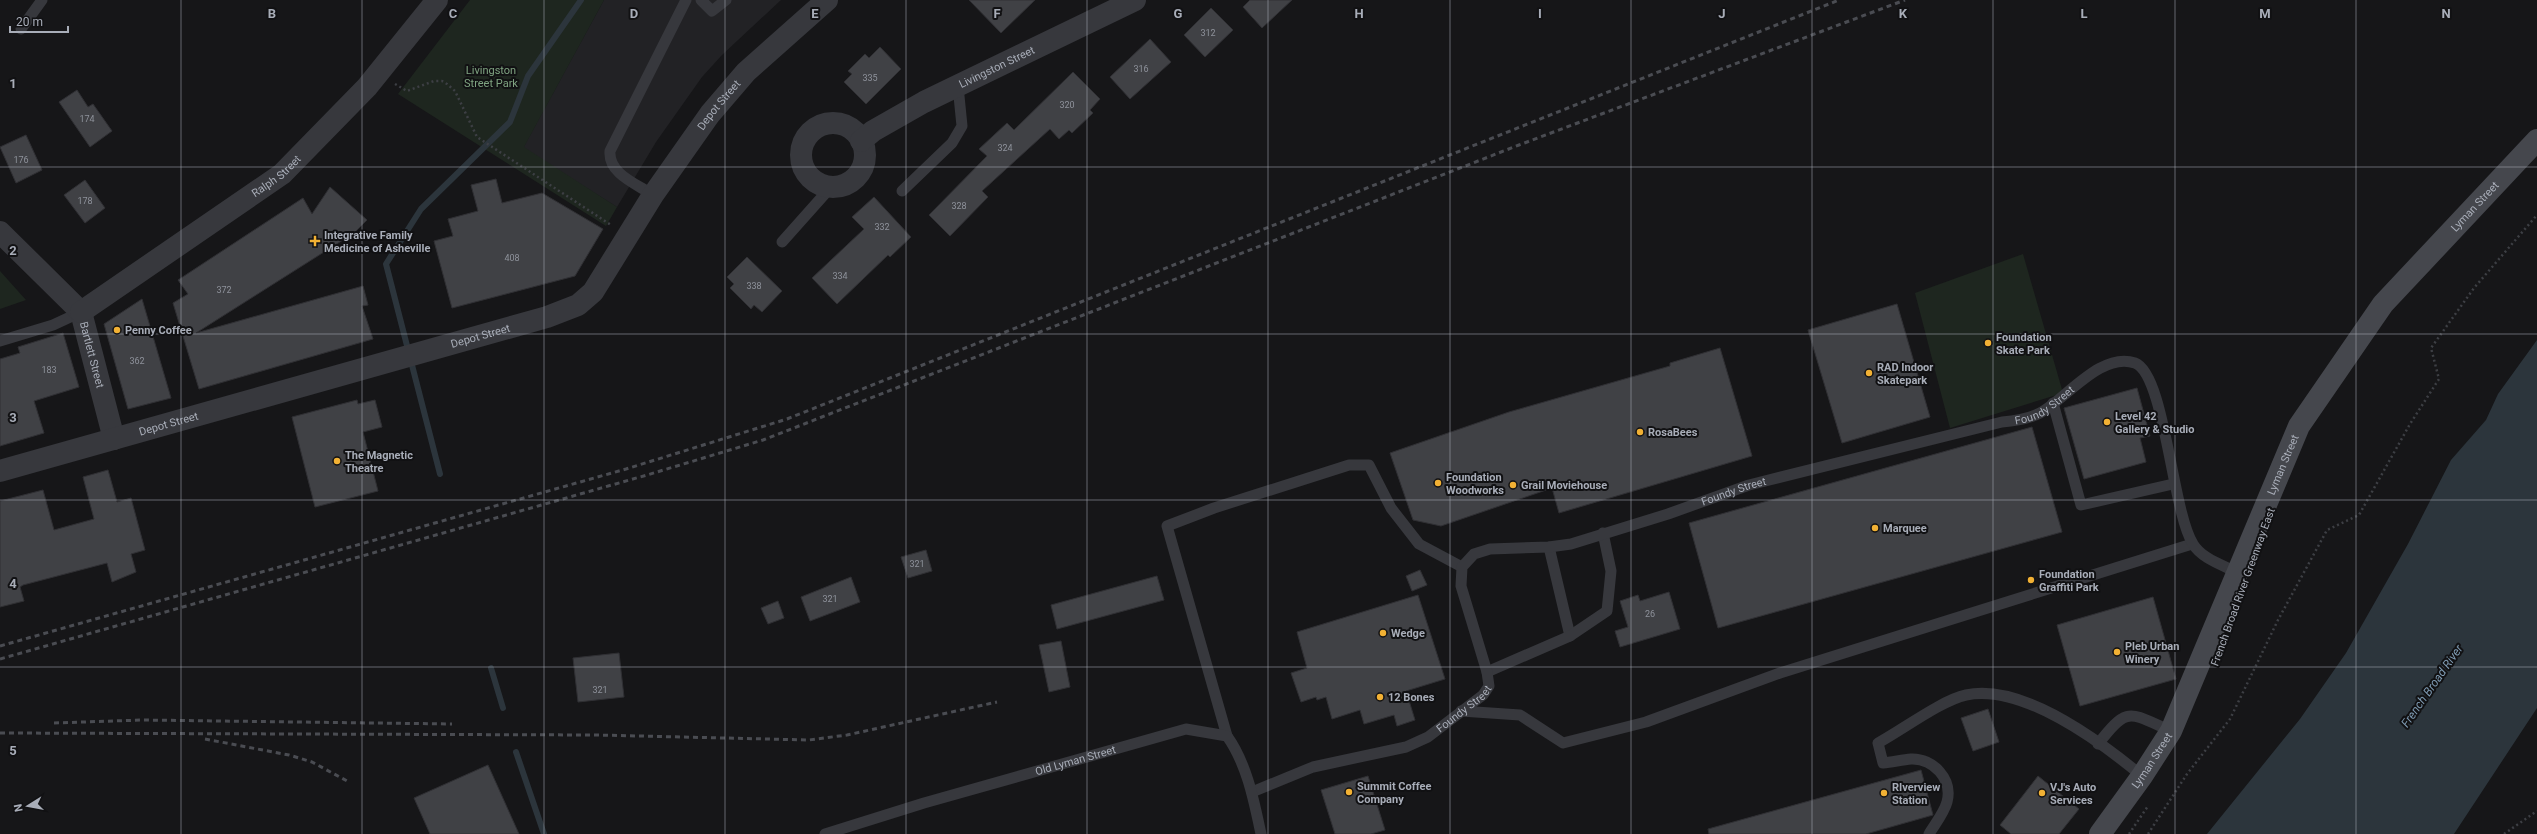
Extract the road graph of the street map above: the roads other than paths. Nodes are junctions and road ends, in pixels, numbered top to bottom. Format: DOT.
graph roads {
  1 [pos="42,0"];
  2 [pos="437,0"];
  3 [pos="686,0"];
  4 [pos="701,0"];
  5 [pos="726,0"];
  6 [pos="1135,0"];
  7 [pos="816,3"];
  8 [pos="21,29"];
  9 [pos="958,86"];
  10 [pos="2537,140"];
  11 [pos="861,141"];
  12 [pos="831,187"];
  13 [pos="902,191"];
  14 [pos="653,195"];
  15 [pos="0,232"];
  16 [pos="782,242"];
  17 [pos="81,312"];
  18 [pos="0,341"];
  19 [pos="2053,403"];
  20 [pos="114,439"];
  21 [pos="0,471"];
  22 [pos="2174,484"];
  23 [pos="1603,533"];
  24 [pos="2192,544"];
  25 [pos="1549,547"];
  26 [pos="1462,567"];
  27 [pos="2238,573"];
  28 [pos="1570,636"];
  29 [pos="1487,672"];
  30 [pos="1461,711"];
  31 [pos="2170,731"];
  32 [pos="1227,736"];
  33 [pos="2098,744"];
  34 [pos="2142,776"];
  35 [pos="1252,792"];
  36 [pos="824,834"];
  37 [pos="1262,834"];
  38 [pos="1929,834"];
  39 [pos="2100,834"];
  1 -- 8 [label="lane"];
  2 -- 17 [label="street, Ralph Street"];
  3 -- 14 [label="lane"];
  4 -- 5 [label="lane"];
  6 -- 9 [label="street, Livingston Street"];
  7 -- 14 [label="street, Depot Street"];
  9 -- 11 [label="street, Livingston Street"];
  9 -- 13 [label="lane"];
  10 -- 27 [label="main road, Lyman Street"];
  11 -- 12 [label="street"];
  11 -- 12 [label="street"];
  12 -- 16 [label="lane"];
  14 -- 20 [label="street, Depot Street"];
  15 -- 17 [label="street, Bartlett Street"];
  17 -- 18 [label="lane"];
  17 -- 20 [label="street, Bartlett Street"];
  19 -- 22 [label="lane"];
  19 -- 22 [label="lane, Foundy Street"];
  19 -- 23 [label="lane, Foundy Street"];
  20 -- 21 [label="street, Depot Street"];
  22 -- 24 [label="lane, Foundy Street"];
  23 -- 25 [label="lane, Foundy Street"];
  23 -- 28 [label="lane"];
  24 -- 27 [label="lane, Foundy Street"];
  24 -- 30 [label="lane"];
  25 -- 26 [label="lane, Foundy Street"];
  25 -- 28 [label="lane"];
  26 -- 29 [label="lane, Foundy Street"];
  26 -- 32 [label="lane"];
  27 -- 31 [label="main road, Lyman Street"];
  28 -- 29 [label="lane"];
  29 -- 30 [label="lane, Foundy Street"];
  30 -- 35 [label="lane, Foundy Street"];
  31 -- 33 [label="lane"];
  31 -- 34 [label="main road, Lyman Street"];
  32 -- 35 [label="lane"];
  32 -- 36 [label="lane, Old Lyman Street"];
  33 -- 34 [label="lane"];
  33 -- 38 [label="lane"];
  34 -- 39 [label="main road, Lyman Street"];
  35 -- 37 [label="lane"];
}
